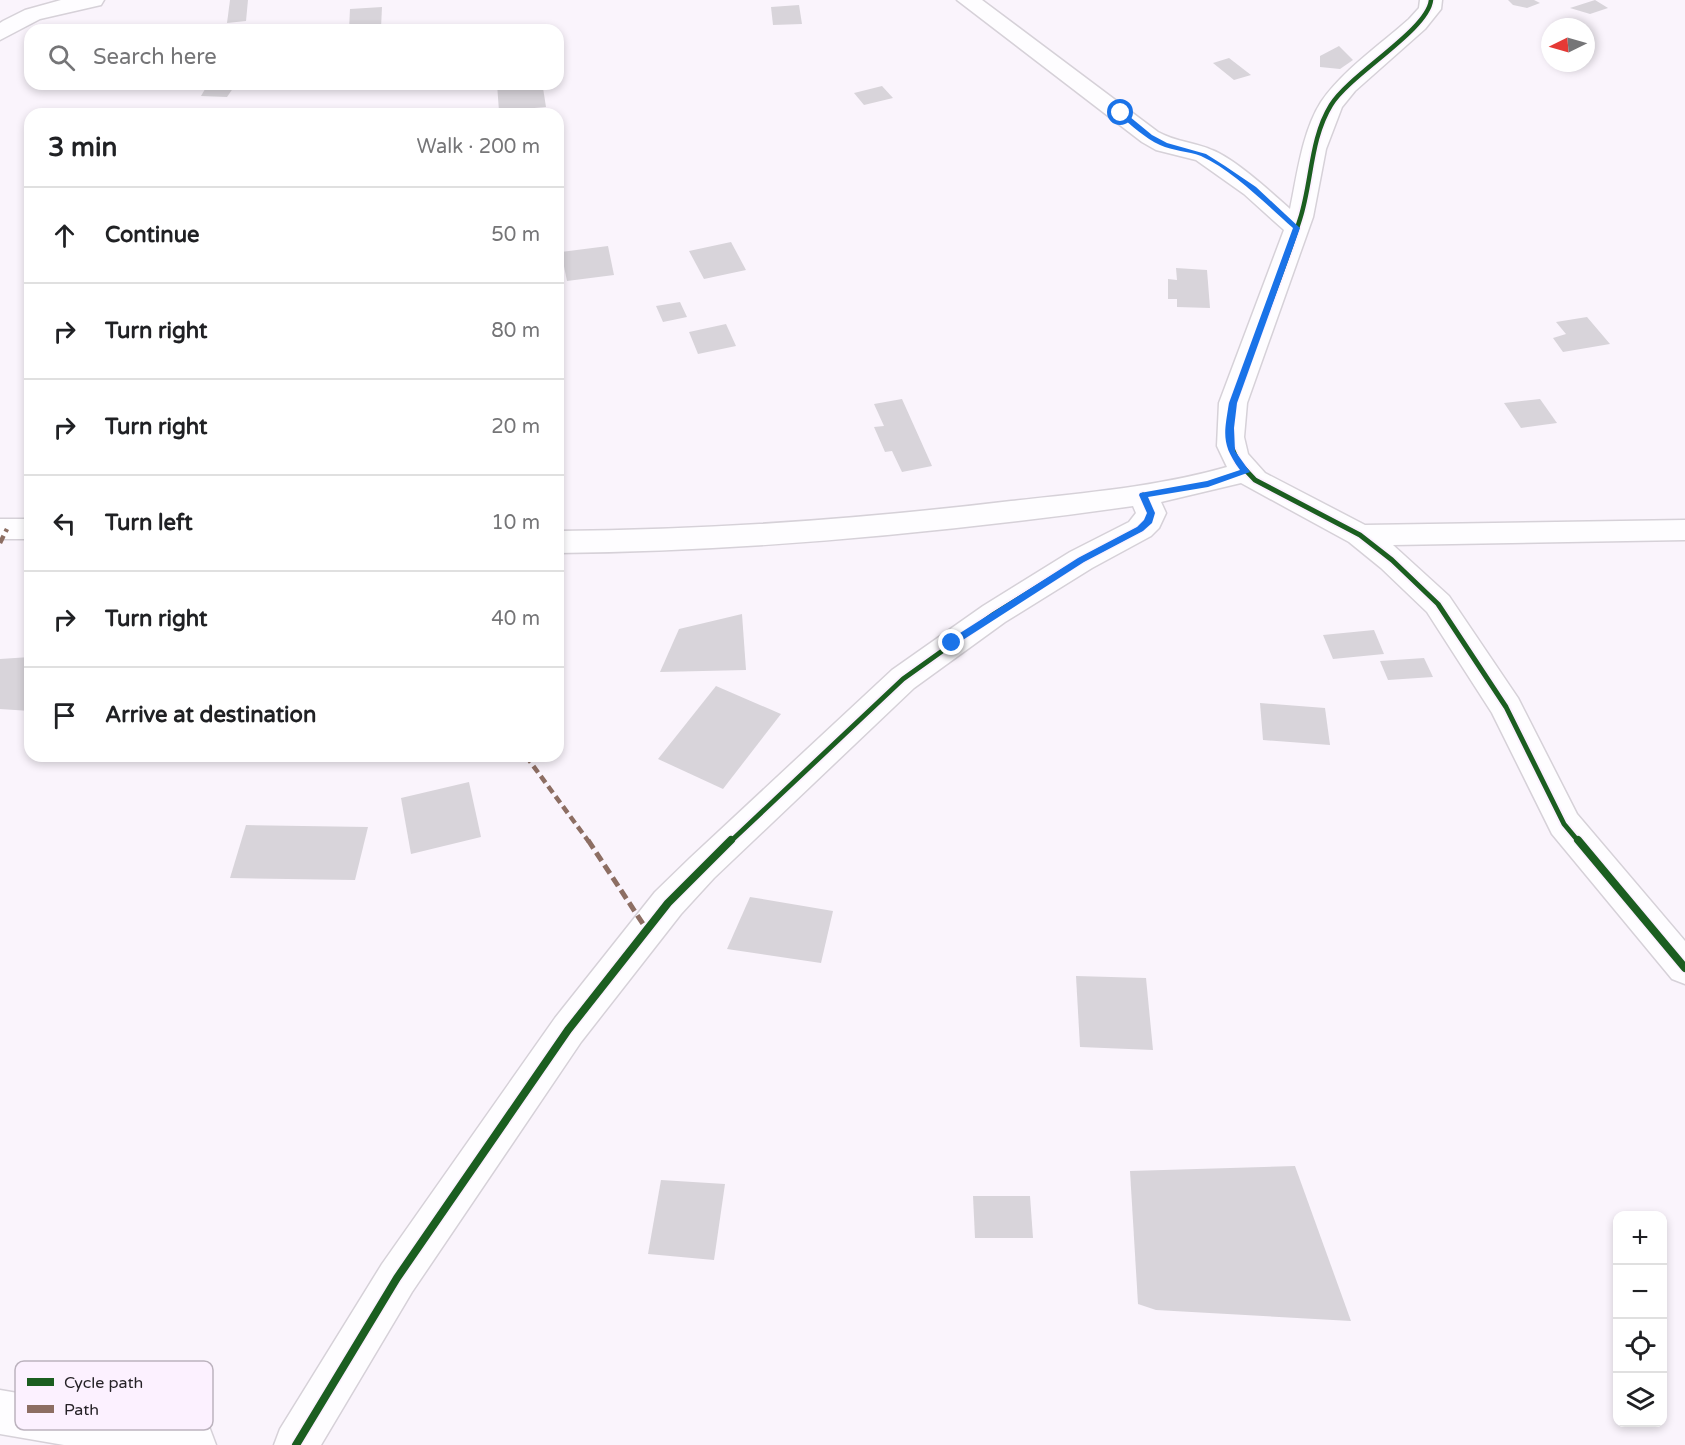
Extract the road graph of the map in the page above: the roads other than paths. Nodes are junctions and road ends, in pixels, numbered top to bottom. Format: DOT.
graph roads {
  1 [pos="93,0"];
  2 [pos="968,0"];
  3 [pos="1431,0"];
  4 [pos="0,33"];
  5 [pos="1296,228"];
  6 [pos="1245,472"];
  7 [pos="1143,495"];
  8 [pos="0,529"];
  9 [pos="24,529"];
  10 [pos="1685,530"];
  11 [pos="1360,536"];
  12 [pos="564,542"];
  13 [pos="1685,968"];
  14 [pos="0,1412"];
  15 [pos="15,1415"];
  16 [pos="106,1430"];
  17 [pos="194,1445"];
  18 [pos="296,1445"];
  1 -- 4 [label="street"];
  2 -- 5 [label="street"];
  3 -- 5 [label="street"];
  5 -- 6 [label="street"];
  6 -- 7 [label="street"];
  6 -- 11 [label="street"];
  7 -- 12 [label="street"];
  7 -- 18 [label="street"];
  8 -- 9 [label="street"];
  10 -- 11 [label="street"];
  11 -- 13 [label="street"];
  14 -- 15 [label="street"];
  16 -- 17 [label="street"];
}
